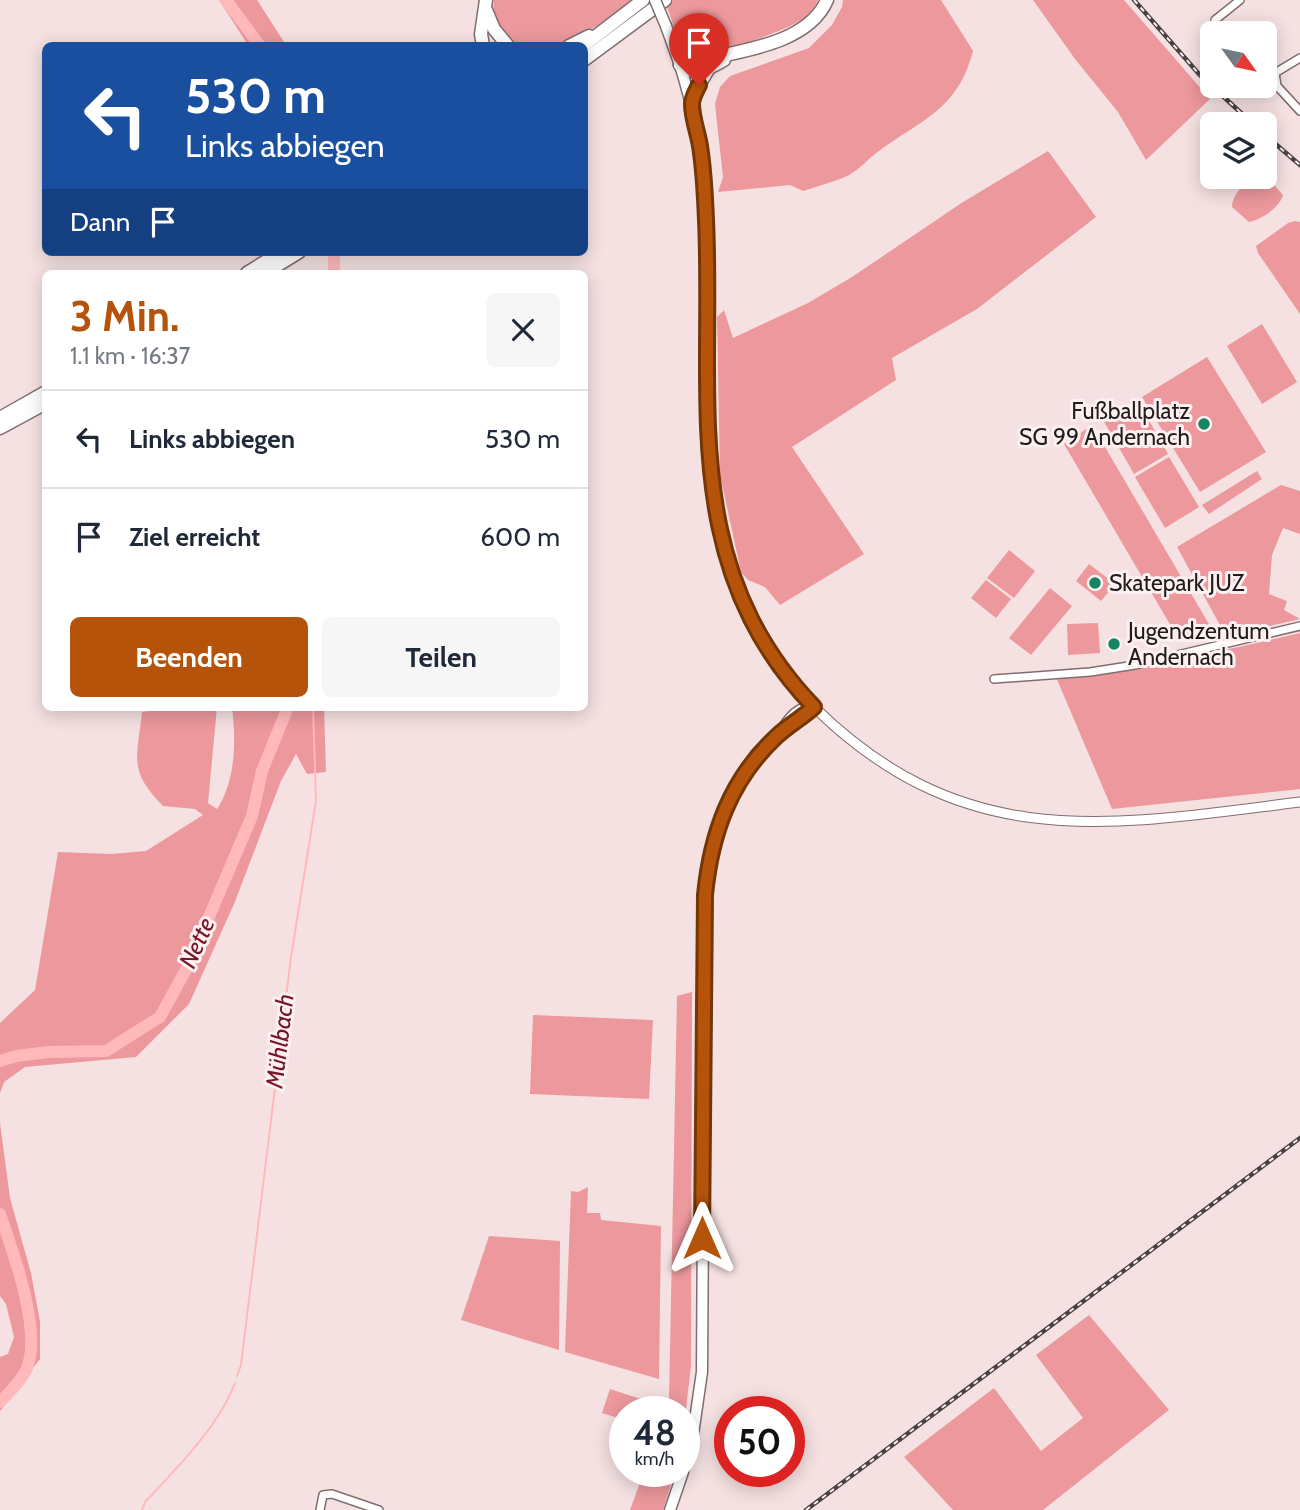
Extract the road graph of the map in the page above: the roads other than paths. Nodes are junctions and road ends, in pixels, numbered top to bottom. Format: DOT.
graph roads {
  1 [pos="643,0"];
  2 [pos="655,0"];
  3 [pos="665,0"];
  4 [pos="827,0"];
  5 [pos="1240,0"];
  6 [pos="486,3"];
  7 [pos="1215,20"];
  8 [pos="605,28"];
  9 [pos="482,42"];
  10 [pos="505,42"];
  11 [pos="577,42"];
  12 [pos="588,42"];
  13 [pos="734,54"];
  14 [pos="588,57"];
  15 [pos="1300,58"];
  16 [pos="680,65"];
  17 [pos="709,68"];
  18 [pos="691,103"];
  19 [pos="1300,111"];
  20 [pos="275,256"];
  21 [pos="293,256"];
  22 [pos="252,270"];
  23 [pos="270,270"];
  24 [pos="42,394"];
  25 [pos="42,405"];
  26 [pos="0,418"];
  27 [pos="0,428"];
  28 [pos="1300,626"];
  29 [pos="994,679"];
  30 [pos="790,681"];
  31 [pos="814,707"];
  32 [pos="790,718"];
  33 [pos="777,736"];
  34 [pos="1300,802"];
  35 [pos="699,1396"];
  36 [pos="678,1487"];
  37 [pos="320,1510"];
  38 [pos="379,1510"];
  39 [pos="670,1510"];
  1 -- 8 [label="highway"];
  2 -- 16 [label="main road, bridge"];
  3 -- 14 [label="highway"];
  4 -- 13 [label="highway"];
  5 -- 7 [label="street"];
  6 -- 9 [label="highway"];
  6 -- 10 [label="highway"];
  8 -- 11 [label="highway"];
  8 -- 12 [label="highway"];
  13 -- 16 [label="highway"];
  13 -- 17 [label="highway"];
  15 -- 19 [label="street"];
  16 -- 17 [label="highway"];
  16 -- 18 [label="main road"];
  17 -- 18 [label="highway"];
  18 -- 30 [label="main road"];
  20 -- 22 [label="highway"];
  21 -- 23 [label="highway"];
  24 -- 26 [label="highway"];
  25 -- 27 [label="highway"];
  28 -- 29 [label="street"];
  30 -- 31 [label="main road"];
  30 -- 32 [label="main road"];
  31 -- 32 [label="main road"];
  31 -- 33 [label="main road"];
  31 -- 34 [label="street"];
  32 -- 33 [label="main road"];
  33 -- 35 [label="main road"];
  36 -- 39 [label="main road"];
  37 -- 38 [label="street"];
}
